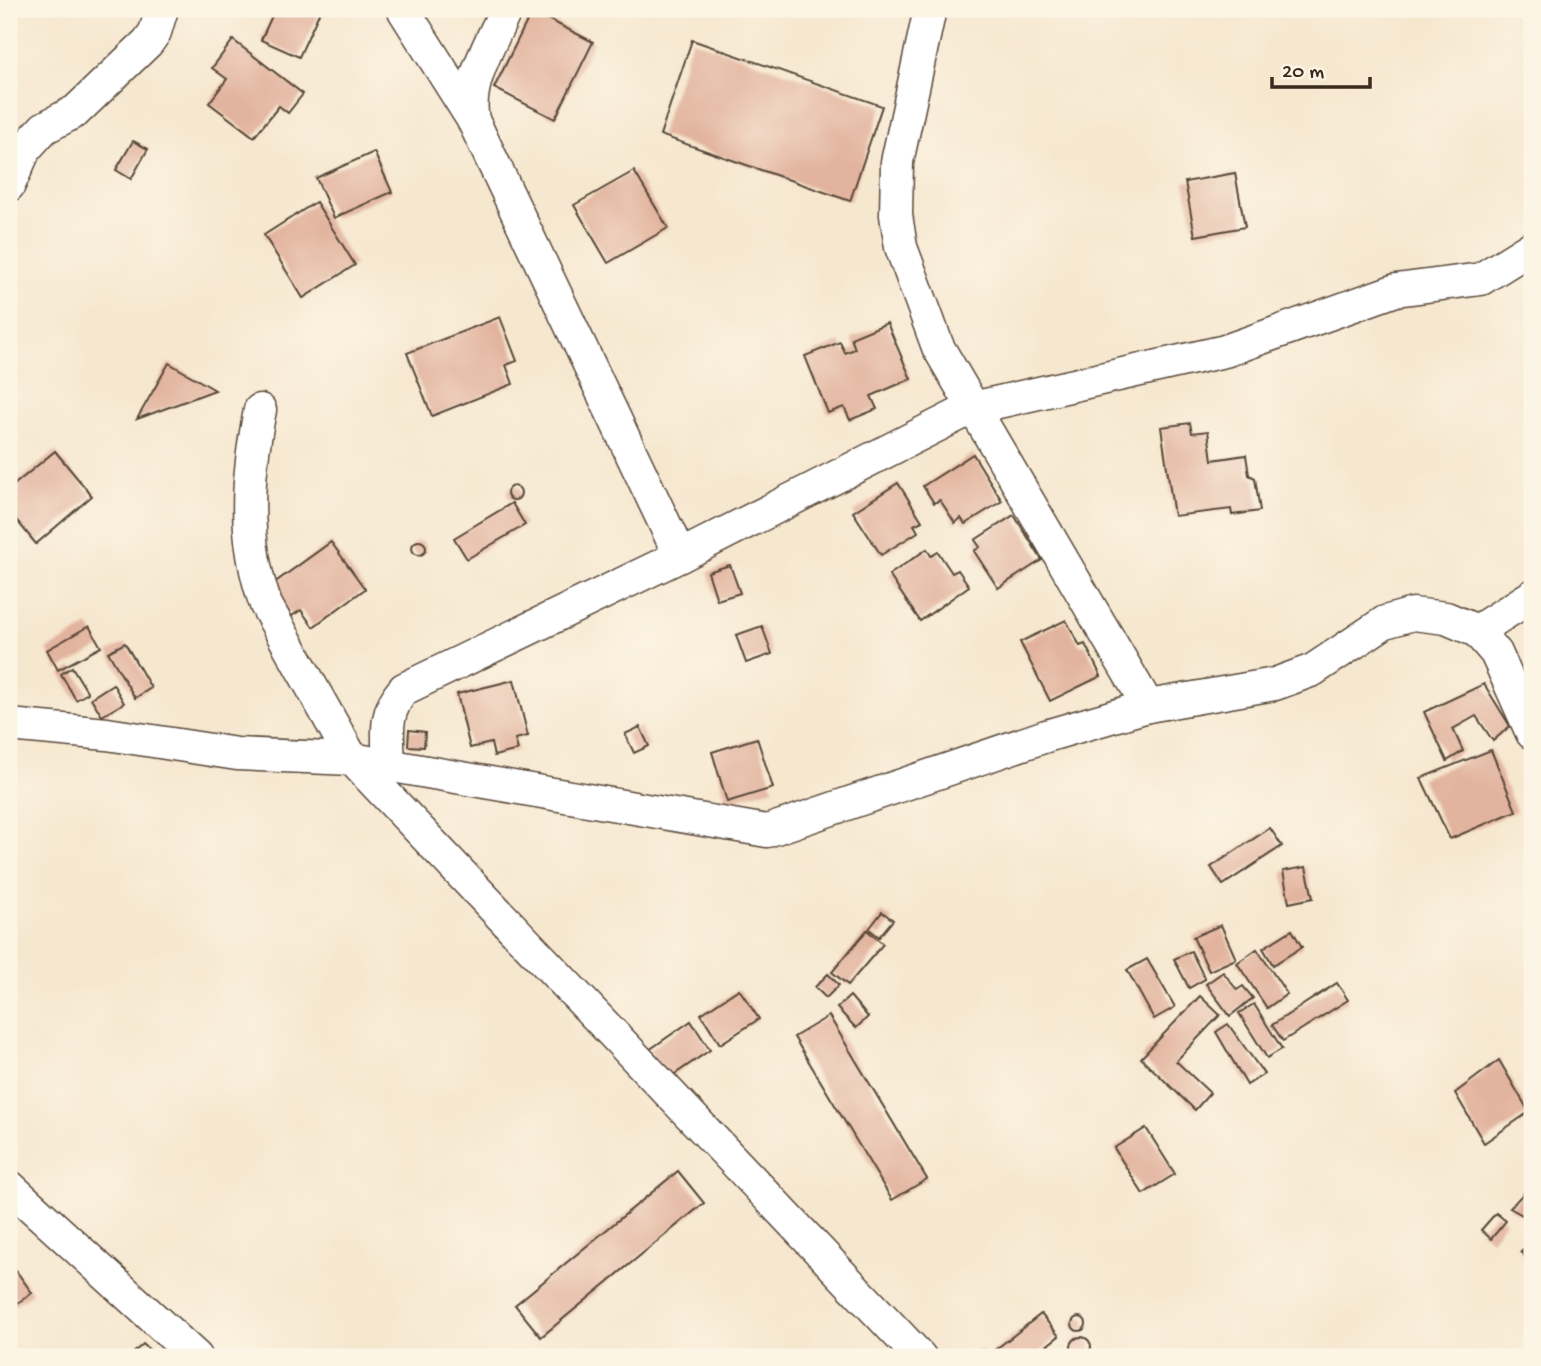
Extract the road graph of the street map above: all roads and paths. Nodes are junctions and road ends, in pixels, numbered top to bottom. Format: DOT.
graph roads {
  1 [pos="162,9"];
  2 [pos="403,9"];
  3 [pos="506,9"];
  4 [pos="930,9"];
  5 [pos="473,120"];
  6 [pos="9,185"];
  7 [pos="1532,247"];
  8 [pos="972,408"];
  9 [pos="261,410"];
  10 [pos="680,556"];
  11 [pos="1532,596"];
  12 [pos="1477,631"];
  13 [pos="1148,706"];
  14 [pos="9,725"];
  15 [pos="1532,733"];
  16 [pos="352,759"];
  17 [pos="389,765"];
  18 [pos="9,1186"];
  19 [pos="196,1357"];
  20 [pos="920,1357"];
  1 -- 6 [label="street"];
  2 -- 5 [label="street"];
  3 -- 5 [label="street"];
  4 -- 8 [label="street"];
  5 -- 10 [label="street"];
  7 -- 8 [label="street"];
  8 -- 10 [label="street"];
  8 -- 13 [label="street"];
  9 -- 16 [label="street"];
  10 -- 17 [label="street"];
  11 -- 12 [label="street"];
  12 -- 13 [label="street"];
  12 -- 15 [label="street"];
  13 -- 17 [label="street"];
  14 -- 16 [label="street"];
  16 -- 17 [label="street"];
  16 -- 20 [label="street"];
  18 -- 19 [label="street"];
}
